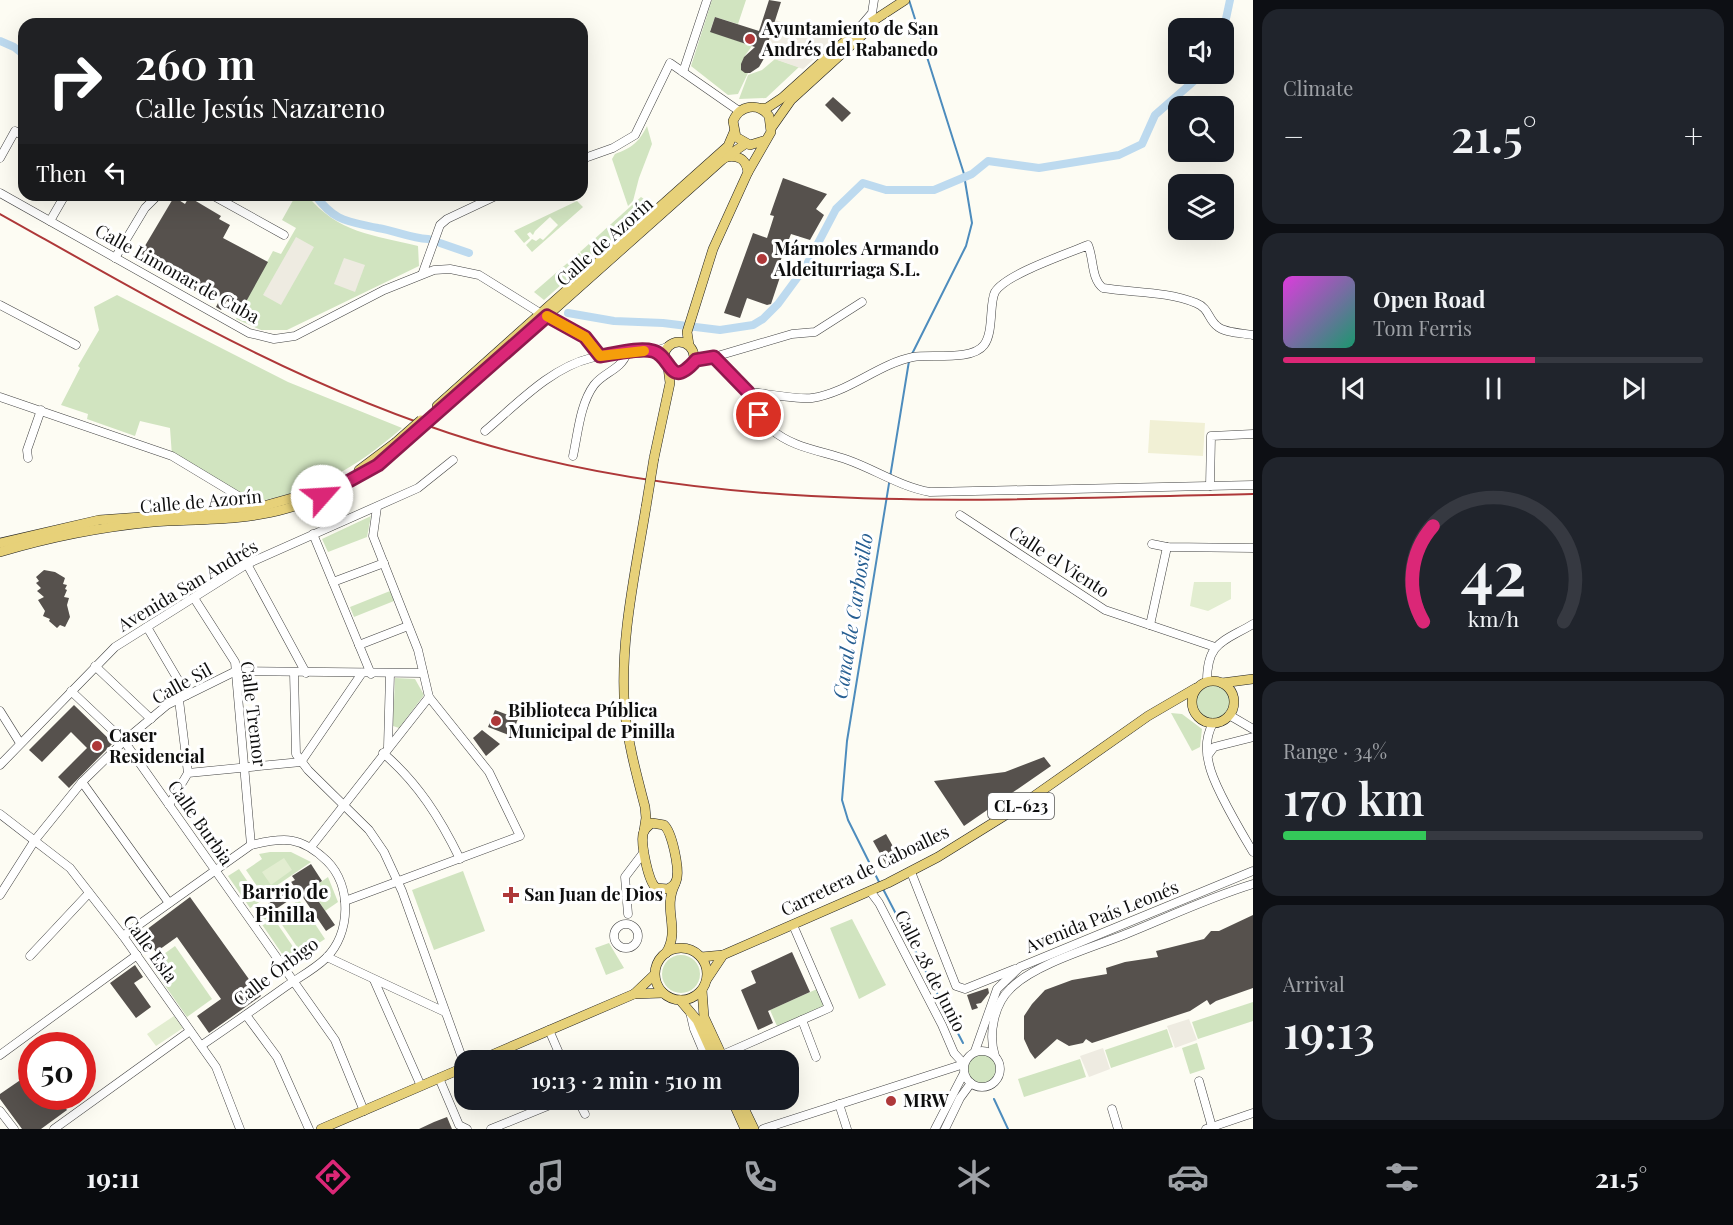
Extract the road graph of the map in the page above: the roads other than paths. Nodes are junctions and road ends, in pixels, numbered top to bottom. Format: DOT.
graph roads {
  1 [pos="707,0"];
  2 [pos="874,0"];
  3 [pos="902,0"];
  4 [pos="884,15"];
  5 [pos="853,34"];
  6 [pos="682,72"];
  7 [pos="761,108"];
  8 [pos="739,111"];
  9 [pos="772,127"];
  10 [pos="18,132"];
  11 [pos="734,132"];
  12 [pos="766,140"];
  13 [pos="745,144"];
  14 [pos="588,157"];
  15 [pos="726,157"];
  16 [pos="0,158"];
  17 [pos="748,172"];
  18 [pos="0,194"];
  19 [pos="62,201"];
  20 [pos="152,201"];
  21 [pos="223,201"];
  22 [pos="485,201"];
  23 [pos="50,221"];
  24 [pos="284,235"];
  25 [pos="115,258"];
  26 [pos="423,272"];
  27 [pos="862,302"];
  28 [pos="0,305"];
  29 [pos="543,315"];
  30 [pos="688,328"];
  31 [pos="1253,335"];
  32 [pos="673,344"];
  33 [pos="76,345"];
  34 [pos="651,350"];
  35 [pos="627,353"];
  36 [pos="694,355"];
  37 [pos="600,356"];
  38 [pos="714,357"];
  39 [pos="666,364"];
  40 [pos="683,372"];
  41 [pos="670,383"];
  42 [pos="748,392"];
  43 [pos="0,397"];
  44 [pos="40,410"];
  45 [pos="485,431"];
  46 [pos="1253,434"];
  47 [pos="398,444"];
  48 [pos="573,456"];
  49 [pos="28,458"];
  50 [pos="453,460"];
  51 [pos="1253,485"];
  52 [pos="1210,486"];
  53 [pos="377,507"];
  54 [pos="253,509"];
  55 [pos="960,515"];
  56 [pos="313,534"];
  57 [pos="0,543"];
  58 [pos="1152,544"];
  59 [pos="1167,547"];
  60 [pos="1253,548"];
  61 [pos="0,552"];
  62 [pos="384,563"];
  63 [pos="247,564"];
  64 [pos="333,582"];
  65 [pos="194,598"];
  66 [pos="1253,624"];
  67 [pos="1150,625"];
  68 [pos="408,626"];
  69 [pos="147,627"];
  70 [pos="359,645"];
  71 [pos="1215,647"];
  72 [pos="95,666"];
  73 [pos="236,671"];
  74 [pos="294,673"];
  75 [pos="306,673"];
  76 [pos="423,673"];
  77 [pos="362,674"];
  78 [pos="371,674"];
  79 [pos="390,674"];
  80 [pos="1207,681"];
  81 [pos="1222,683"];
  82 [pos="1196,688"];
  83 [pos="71,691"];
  84 [pos="187,695"];
  85 [pos="429,697"];
  86 [pos="179,700"];
  87 [pos="1234,700"];
  88 [pos="1165,705"];
  89 [pos="0,711"];
  90 [pos="1194,712"];
  91 [pos="1229,715"];
  92 [pos="151,719"];
  93 [pos="1213,723"];
  94 [pos="1253,729"];
  95 [pos="1253,737"];
  96 [pos="124,741"];
  97 [pos="20,743"];
  98 [pos="386,750"];
  99 [pos="1207,757"];
  100 [pos="301,762"];
  101 [pos="0,765"];
  102 [pos="245,768"];
  103 [pos="188,773"];
  104 [pos="81,782"];
  105 [pos="169,805"];
  106 [pos="343,806"];
  107 [pos="645,807"];
  108 [pos="0,814"];
  109 [pos="660,823"];
  110 [pos="644,831"];
  111 [pos="35,840"];
  112 [pos="251,845"];
  113 [pos="311,847"];
  114 [pos="645,850"];
  115 [pos="1253,852"];
  116 [pos="460,859"];
  117 [pos="630,868"];
  118 [pos="215,870"];
  119 [pos="1253,871"];
  120 [pos="911,872"];
  121 [pos="649,873"];
  122 [pos="398,882"];
  123 [pos="675,884"];
  124 [pos="1253,884"];
  125 [pos="656,888"];
  126 [pos="873,890"];
  127 [pos="89,893"];
  128 [pos="0,895"];
  129 [pos="345,901"];
  130 [pos="169,903"];
  131 [pos="669,905"];
  132 [pos="629,925"];
  133 [pos="793,925"];
  134 [pos="674,933"];
  135 [pos="123,936"];
  136 [pos="691,949"];
  137 [pos="666,952"];
  138 [pos="137,955"];
  139 [pos="30,956"];
  140 [pos="723,956"];
  141 [pos="327,957"];
  142 [pos="701,957"];
  143 [pos="1020,967"];
  144 [pos="654,975"];
  145 [pos="707,979"];
  146 [pos="374,980"];
  147 [pos="293,982"];
  148 [pos="984,982"];
  149 [pos="997,989"];
  150 [pos="702,990"];
  151 [pos="663,993"];
  152 [pos="634,994"];
  153 [pos="680,1000"];
  154 [pos="690,1010"];
  155 [pos="445,1012"];
  156 [pos="246,1015"];
  157 [pos="802,1020"];
  158 [pos="549,1030"];
  159 [pos="190,1031"];
  160 [pos="202,1045"];
  161 [pos="459,1050"];
  162 [pos="503,1050"];
  163 [pos="558,1050"];
  164 [pos="703,1050"];
  165 [pos="715,1050"];
  166 [pos="717,1050"];
  167 [pos="739,1050"];
  168 [pos="975,1052"];
  169 [pos="0,1055"];
  170 [pos="995,1056"];
  171 [pos="816,1057"];
  172 [pos="964,1069"];
  173 [pos="454,1072"];
  174 [pos="439,1078"];
  175 [pos="1199,1081"];
  176 [pos="971,1083"];
  177 [pos="421,1086"];
  178 [pos="839,1104"];
  179 [pos="1112,1109"];
  180 [pos="364,1110"];
  181 [pos="538,1110"];
  182 [pos="583,1110"];
  183 [pos="736,1110"];
  184 [pos="745,1110"];
  185 [pos="0,1111"];
  186 [pos="1253,1113"];
  187 [pos="585,1114"];
  188 [pos="325,1128"];
  189 [pos="1209,1128"];
  190 [pos="14,1129"];
  191 [pos="54,1129"];
  192 [pos="240,1129"];
  193 [pos="309,1129"];
  194 [pos="467,1129"];
  195 [pos="491,1129"];
  196 [pos="745,1129"];
  197 [pos="754,1129"];
  198 [pos="763,1129"];
  199 [pos="847,1129"];
  200 [pos="935,1129"];
  201 [pos="945,1129"];
  202 [pos="1118,1129"];
  1 -- 6 [label="street"];
  2 -- 5 [label="street"];
  3 -- 4 [label="main road"];
  4 -- 5 [label="main road"];
  4 -- 9 [label="main road"];
  5 -- 7 [label="main road"];
  6 -- 8 [label="street"];
  6 -- 14 [label="street"];
  7 -- 8 [label="main road"];
  7 -- 9 [label="main road"];
  8 -- 11 [label="main road"];
  9 -- 12 [label="main road"];
  10 -- 16 [label="street"];
  11 -- 13 [label="main road"];
  11 -- 29 [label="main road, Calle de Azorín"];
  12 -- 13 [label="main road"];
  12 -- 17 [label="main road"];
  13 -- 15 [label="main road, Calle de Azorín"];
  13 -- 17 [label="main road"];
  15 -- 17 [label="main road"];
  15 -- 29 [label="main road, Calle de Azorín"];
  17 -- 30 [label="main road"];
  18 -- 23 [label="street, Calle Limonar de Cuba"];
  19 -- 23 [label="street"];
  20 -- 25 [label="street"];
  21 -- 24 [label="street"];
  22 -- 26 [label="street"];
  23 -- 25 [label="street, Calle Limonar de Cuba"];
  25 -- 26 [label="street, Calle Limonar de Cuba"];
  26 -- 29 [label="street, Calle Limonar de Cuba"];
  27 -- 38 [label="street"];
  28 -- 33 [label="street"];
  29 -- 37 [label="street, Calle Limonar de Cuba"];
  29 -- 47 [label="main road, Calle de Azorín, bridge"];
  30 -- 32 [label="main road"];
  30 -- 36 [label="main road"];
  31 -- 42 [label="street"];
  32 -- 34 [label="street"];
  32 -- 36 [label="main road"];
  32 -- 39 [label="main road"];
  34 -- 35 [label="street"];
  34 -- 39 [label="street"];
  35 -- 37 [label="street"];
  35 -- 48 [label="street"];
  36 -- 38 [label="street"];
  36 -- 40 [label="main road"];
  37 -- 45 [label="street"];
  38 -- 42 [label="street"];
  39 -- 40 [label="main road"];
  39 -- 41 [label="main road"];
  40 -- 41 [label="main road"];
  41 -- 107 [label="main road, bridge"];
  42 -- 52 [label="street"];
  43 -- 44 [label="street"];
  44 -- 49 [label="street"];
  44 -- 54 [label="street"];
  46 -- 52 [label="street"];
  47 -- 54 [label="main road, Calle de Azorín"];
  47 -- 61 [label="main road, Calle de Azorín"];
  50 -- 53 [label="street, Avenida San Andrés"];
  51 -- 52 [label="street"];
  53 -- 56 [label="street, Avenida San Andrés"];
  53 -- 62 [label="street"];
  54 -- 57 [label="main road, Calle de Azorín"];
  55 -- 67 [label="street, Calle el Viento"];
  56 -- 63 [label="street, Avenida San Andrés"];
  56 -- 64 [label="street"];
  58 -- 59 [label="street"];
  59 -- 60 [label="street"];
  59 -- 67 [label="street"];
  62 -- 64 [label="street"];
  62 -- 68 [label="street"];
  63 -- 65 [label="street, Avenida San Andrés"];
  63 -- 75 [label="street"];
  64 -- 70 [label="street"];
  65 -- 69 [label="street, Avenida San Andrés"];
  65 -- 73 [label="street, Calle Tremor"];
  66 -- 71 [label="street"];
  67 -- 71 [label="street, Calle el Viento"];
  68 -- 70 [label="street"];
  68 -- 76 [label="street"];
  69 -- 72 [label="street, Avenida San Andrés"];
  69 -- 84 [label="street"];
  70 -- 78 [label="street"];
  71 -- 80 [label="street"];
  72 -- 83 [label="street, Avenida San Andrés"];
  72 -- 92 [label="street"];
  73 -- 74 [label="street, Calle Sil"];
  73 -- 84 [label="street, Calle Sil"];
  73 -- 102 [label="street, Calle Tremor"];
  74 -- 75 [label="street, Calle Sil"];
  74 -- 100 [label="street"];
  75 -- 77 [label="street, Calle Sil"];
  76 -- 79 [label="street, Calle Sil"];
  76 -- 85 [label="street"];
  77 -- 78 [label="street, Calle Sil"];
  77 -- 100 [label="street"];
  78 -- 79 [label="street, Calle Sil"];
  79 -- 98 [label="street"];
  80 -- 81 [label="main road"];
  80 -- 82 [label="main road, CL-623"];
  81 -- 87 [label="main road"];
  81 -- 87 [label="main road"];
  82 -- 88 [label="main road, Carretera de Caboalles / CL-623"];
  82 -- 90 [label="main road"];
  83 -- 96 [label="street, Calle Burbia"];
  83 -- 97 [label="street, Avenida San Andrés"];
  84 -- 86 [label="street, Calle Sil"];
  85 -- 98 [label="street"];
  85 -- 116 [label="street"];
  86 -- 92 [label="street, Calle Sil"];
  86 -- 103 [label="street"];
  87 -- 91 [label="main road"];
  88 -- 90 [label="main road"];
  88 -- 120 [label="main road, Carretera de Caboalles / CL-623"];
  89 -- 97 [label="street"];
  90 -- 93 [label="main road"];
  91 -- 93 [label="main road"];
  91 -- 94 [label="street"];
  92 -- 96 [label="street, Calle Sil"];
  93 -- 99 [label="street"];
  95 -- 99 [label="street"];
  96 -- 104 [label="street, Calle Sil"];
  96 -- 105 [label="street, Calle Burbia"];
  97 -- 101 [label="street, Avenida San Andrés"];
  98 -- 106 [label="street"];
  98 -- 116 [label="street"];
  99 -- 115 [label="street"];
  100 -- 102 [label="street"];
  100 -- 106 [label="street"];
  102 -- 103 [label="street"];
  102 -- 112 [label="street, Calle Tremor"];
  103 -- 105 [label="street"];
  104 -- 111 [label="street, Calle Sil"];
  104 -- 130 [label="street"];
  105 -- 118 [label="street, Calle Burbia"];
  106 -- 113 [label="street"];
  106 -- 122 [label="street"];
  107 -- 109 [label="main road"];
  107 -- 110 [label="main road"];
  108 -- 111 [label="street, Calle Esla"];
  109 -- 110 [label="main road"];
  109 -- 123 [label="main road"];
  110 -- 114 [label="main road"];
  111 -- 127 [label="street, Calle Esla"];
  111 -- 128 [label="street, Calle Sil"];
  112 -- 113 [label="street"];
  112 -- 118 [label="street"];
  113 -- 129 [label="street, Calle Órbigo"];
  114 -- 117 [label="street"];
  114 -- 121 [label="main road"];
  116 -- 122 [label="street"];
  117 -- 121 [label="street"];
  117 -- 132 [label="street"];
  118 -- 130 [label="street"];
  118 -- 147 [label="street, Calle Burbia"];
  119 -- 143 [label="street, Avenida País Leonés"];
  120 -- 126 [label="main road, Carretera de Caboalles / CL-623"];
  120 -- 148 [label="street"];
  121 -- 125 [label="main road"];
  122 -- 129 [label="street"];
  122 -- 155 [label="street"];
  123 -- 125 [label="main road"];
  123 -- 131 [label="main road"];
  124 -- 170 [label="street, Avenida País Leonés"];
  125 -- 131 [label="main road"];
  126 -- 133 [label="main road, Carretera de Caboalles / CL-623"];
  126 -- 172 [label="street, Calle 28 de Junio"];
  127 -- 135 [label="street, Calle Esla"];
  127 -- 139 [label="street"];
  129 -- 141 [label="street, Calle Órbigo"];
  130 -- 135 [label="street"];
  131 -- 134 [label="main road"];
  133 -- 140 [label="main road, Carretera de Caboalles / CL-623"];
  133 -- 157 [label="street"];
  134 -- 136 [label="main road"];
  134 -- 137 [label="main road"];
  135 -- 138 [label="street, Calle Esla"];
  136 -- 137 [label="main road"];
  136 -- 142 [label="main road"];
  137 -- 144 [label="main road"];
  138 -- 159 [label="street, Calle Esla"];
  138 -- 169 [label="street"];
  140 -- 142 [label="main road, Carretera de Caboalles / CL-623"];
  140 -- 145 [label="main road"];
  141 -- 146 [label="street"];
  141 -- 147 [label="street, Calle Órbigo"];
  142 -- 145 [label="main road"];
  143 -- 148 [label="street"];
  143 -- 149 [label="street, Avenida País Leonés"];
  144 -- 151 [label="main road"];
  144 -- 152 [label="main road"];
  145 -- 150 [label="main road"];
  146 -- 155 [label="street"];
  146 -- 177 [label="street"];
  147 -- 156 [label="street, Calle Órbigo"];
  147 -- 180 [label="street, Calle Burbia"];
  148 -- 149 [label="street"];
  149 -- 168 [label="street, Avenida País Leonés"];
  150 -- 153 [label="main road"];
  150 -- 166 [label="main road"];
  151 -- 152 [label="main road"];
  151 -- 153 [label="main road"];
  152 -- 158 [label="main road"];
  153 -- 154 [label="main road"];
  154 -- 164 [label="street"];
  154 -- 165 [label="main road"];
  155 -- 161 [label="street"];
  156 -- 160 [label="street, Calle Órbigo"];
  156 -- 193 [label="street"];
  157 -- 167 [label="street"];
  157 -- 171 [label="street"];
  158 -- 162 [label="main road"];
  158 -- 163 [label="street"];
  159 -- 160 [label="street, Calle Esla"];
  159 -- 191 [label="street"];
  160 -- 192 [label="street, Calle Esla"];
  168 -- 170 [label="street"];
  168 -- 172 [label="street"];
  170 -- 176 [label="street"];
  172 -- 176 [label="street"];
  172 -- 178 [label="street"];
  172 -- 200 [label="street"];
  173 -- 174 [label="main road"];
  174 -- 177 [label="main road"];
  174 -- 194 [label="street"];
  175 -- 189 [label="street"];
  176 -- 201 [label="street"];
  177 -- 180 [label="main road"];
  178 -- 198 [label="street"];
  178 -- 199 [label="street"];
  179 -- 202 [label="street"];
  180 -- 188 [label="main road"];
  181 -- 195 [label="street"];
  182 -- 187 [label="street"];
  183 -- 196 [label="main road"];
  184 -- 197 [label="main road"];
  185 -- 190 [label="street"];
  186 -- 189 [label="street"];
}
